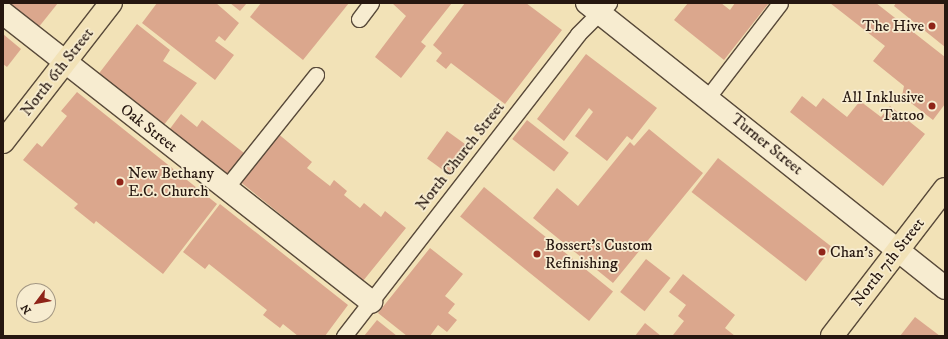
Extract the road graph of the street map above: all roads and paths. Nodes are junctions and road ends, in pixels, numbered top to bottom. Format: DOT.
graph roads {
  1 [pos="111,3"];
  2 [pos="371,3"];
  3 [pos="780,3"];
  4 [pos="598,6"];
  5 [pos="3,13"];
  6 [pos="359,19"];
  7 [pos="65,62"];
  8 [pos="316,75"];
  9 [pos="708,97"];
  10 [pos="3,142"];
  11 [pos="225,188"];
  12 [pos="945,189"];
  13 [pos="897,249"];
  14 [pos="945,288"];
  15 [pos="371,302"];
  16 [pos="344,336"];
  17 [pos="832,336"];
  1 -- 7 [label="main road, North 6th Street"];
  2 -- 6 [label="lane"];
  3 -- 9 [label="lane"];
  4 -- 9 [label="street, Turner Street"];
  4 -- 15 [label="lane, North Church Street"];
  5 -- 7 [label="street, Oak Street"];
  7 -- 10 [label="main road, North 6th Street"];
  7 -- 11 [label="street, Oak Street"];
  8 -- 11 [label="lane"];
  9 -- 13 [label="street, Turner Street"];
  11 -- 15 [label="street, Oak Street"];
  12 -- 13 [label="main road, North 7th Street"];
  13 -- 14 [label="street, Turner Street"];
  13 -- 17 [label="main road, North 7th Street"];
  15 -- 16 [label="lane, North Church Street"];
}
